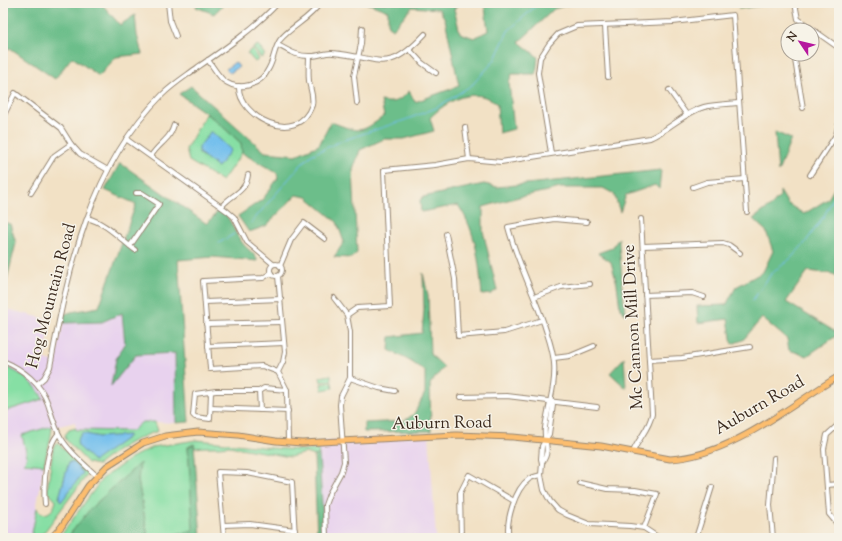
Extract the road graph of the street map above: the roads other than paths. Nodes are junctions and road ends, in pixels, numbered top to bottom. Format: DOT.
graph roads {
  1 [pos="168,3"];
  2 [pos="278,3"];
  3 [pos="320,3"];
  4 [pos="795,3"];
  5 [pos="802,22"];
  6 [pos="605,26"];
  7 [pos="362,28"];
  8 [pos="425,34"];
  9 [pos="820,35"];
  10 [pos="176,36"];
  11 [pos="278,45"];
  12 [pos="839,48"];
  13 [pos="410,50"];
  14 [pos="310,56"];
  15 [pos="358,58"];
  16 [pos="208,60"];
  17 [pos="795,62"];
  18 [pos="436,73"];
  19 [pos="608,77"];
  20 [pos="239,86"];
  21 [pos="669,90"];
  22 [pos="357,103"];
  23 [pos="739,103"];
  24 [pos="803,108"];
  25 [pos="687,115"];
  26 [pos="3,117"];
  27 [pos="839,123"];
  28 [pos="174,125"];
  29 [pos="464,127"];
  30 [pos="126,139"];
  31 [pos="71,144"];
  32 [pos="551,153"];
  33 [pos="151,156"];
  34 [pos="469,159"];
  35 [pos="108,170"];
  36 [pos="248,175"];
  37 [pos="810,175"];
  38 [pos="745,179"];
  39 [pos="693,188"];
  40 [pos="31,193"];
  41 [pos="136,193"];
  42 [pos="222,206"];
  43 [pos="747,212"];
  44 [pos="87,218"];
  45 [pos="641,219"];
  46 [pos="587,222"];
  47 [pos="446,234"];
  48 [pos="325,239"];
  49 [pos="130,246"];
  50 [pos="643,246"];
  51 [pos="135,250"];
  52 [pos="740,253"];
  53 [pos="273,264"];
  54 [pos="280,266"];
  55 [pos="271,273"];
  56 [pos="278,276"];
  57 [pos="590,284"];
  58 [pos="645,295"];
  59 [pos="534,297"];
  60 [pos="704,297"];
  61 [pos="334,298"];
  62 [pos="281,299"];
  63 [pos="205,302"];
  64 [pos="347,315"];
  65 [pos="542,320"];
  66 [pos="282,322"];
  67 [pos="206,324"];
  68 [pos="284,343"];
  69 [pos="208,346"];
  70 [pos="594,346"];
  71 [pos="750,347"];
  72 [pos="554,358"];
  73 [pos="649,360"];
  74 [pos="3,361"];
  75 [pos="278,372"];
  76 [pos="839,376"];
  77 [pos="350,378"];
  78 [pos="38,384"];
  79 [pos="287,390"];
  80 [pos="395,391"];
  81 [pos="211,392"];
  82 [pos="259,392"];
  83 [pos="460,397"];
  84 [pos="551,401"];
  85 [pos="597,407"];
  86 [pos="211,408"];
  87 [pos="260,410"];
  88 [pos="288,411"];
  89 [pos="839,424"];
  90 [pos="58,434"];
  91 [pos="545,439"];
  92 [pos="342,440"];
  93 [pos="288,442"];
  94 [pos="633,452"];
  95 [pos="774,458"];
  96 [pos="541,475"];
  97 [pos="97,476"];
  98 [pos="580,483"];
  99 [pos="839,484"];
  100 [pos="827,485"];
  101 [pos="712,487"];
  102 [pos="514,501"];
  103 [pos="45,504"];
  104 [pos="224,525"];
  105 [pos="839,526"];
  106 [pos="644,528"];
  107 [pos="295,530"];
  108 [pos="51,538"];
  109 [pos="224,538"];
  110 [pos="295,538"];
  111 [pos="326,538"];
  112 [pos="460,538"];
  113 [pos="509,538"];
  114 [pos="659,538"];
  115 [pos="696,538"];
  116 [pos="773,538"];
  1 -- 10 [label="street"];
  2 -- 16 [label="street, Hog Mountain Road"];
  3 -- 11 [label="street"];
  4 -- 5 [label="street"];
  6 -- 19 [label="street"];
  6 -- 23 [label="street"];
  6 -- 32 [label="street"];
  7 -- 15 [label="street"];
  8 -- 13 [label="street"];
  9 -- 12 [label="street"];
  11 -- 14 [label="street"];
  11 -- 20 [label="street"];
  13 -- 15 [label="street"];
  13 -- 18 [label="street"];
  14 -- 15 [label="street"];
  14 -- 20 [label="street"];
  15 -- 22 [label="street"];
  16 -- 20 [label="street"];
  16 -- 30 [label="street, Hog Mountain Road"];
  17 -- 24 [label="street"];
  21 -- 25 [label="street"];
  23 -- 25 [label="street"];
  23 -- 38 [label="street"];
  25 -- 32 [label="street"];
  26 -- 31 [label="street"];
  27 -- 37 [label="street"];
  28 -- 33 [label="street"];
  29 -- 34 [label="street"];
  30 -- 33 [label="street"];
  30 -- 35 [label="street, Hog Mountain Road"];
  31 -- 35 [label="street"];
  31 -- 40 [label="street"];
  32 -- 34 [label="street"];
  33 -- 42 [label="street"];
  34 -- 64 [label="street"];
  35 -- 44 [label="street, Hog Mountain Road"];
  36 -- 42 [label="street"];
  38 -- 39 [label="street"];
  38 -- 43 [label="street"];
  41 -- 49 [label="street"];
  42 -- 53 [label="street"];
  44 -- 49 [label="street"];
  44 -- 78 [label="street, Hog Mountain Road"];
  45 -- 50 [label="street, Mc Cannon Mill Drive"];
  46 -- 59 [label="street"];
  47 -- 65 [label="street"];
  48 -- 54 [label="street"];
  49 -- 51 [label="street"];
  50 -- 52 [label="street"];
  50 -- 58 [label="street, Mc Cannon Mill Drive"];
  53 -- 54 [label="street"];
  53 -- 55 [label="street"];
  54 -- 56 [label="street"];
  55 -- 56 [label="street"];
  55 -- 63 [label="street"];
  56 -- 62 [label="street"];
  57 -- 59 [label="street"];
  58 -- 60 [label="street"];
  58 -- 73 [label="street, Mc Cannon Mill Drive"];
  59 -- 65 [label="street"];
  61 -- 64 [label="street"];
  62 -- 63 [label="street"];
  62 -- 66 [label="street"];
  63 -- 67 [label="street"];
  64 -- 77 [label="street"];
  65 -- 72 [label="street"];
  66 -- 67 [label="street"];
  66 -- 68 [label="street"];
  67 -- 69 [label="street"];
  68 -- 69 [label="street"];
  68 -- 75 [label="street"];
  69 -- 75 [label="street"];
  70 -- 72 [label="street"];
  71 -- 73 [label="street"];
  72 -- 84 [label="street"];
  73 -- 94 [label="street, Mc Cannon Mill Drive"];
  74 -- 78 [label="street"];
  75 -- 79 [label="street"];
  76 -- 94 [label="main road, Auburn Road"];
  77 -- 80 [label="street"];
  77 -- 92 [label="street"];
  78 -- 90 [label="street"];
  79 -- 82 [label="street"];
  79 -- 88 [label="street"];
  81 -- 82 [label="street"];
  81 -- 86 [label="street"];
  81 -- 86 [label="street"];
  82 -- 87 [label="street"];
  83 -- 84 [label="street"];
  84 -- 85 [label="street"];
  84 -- 91 [label="street"];
  86 -- 87 [label="street"];
  87 -- 88 [label="street"];
  88 -- 93 [label="street"];
  89 -- 100 [label="street"];
  90 -- 97 [label="street"];
  90 -- 103 [label="street"];
  91 -- 92 [label="main road, Auburn Road"];
  91 -- 94 [label="main road, Auburn Road"];
  91 -- 96 [label="street"];
  92 -- 93 [label="main road, Auburn Road"];
  92 -- 111 [label="street"];
  93 -- 97 [label="main road, Auburn Road"];
  95 -- 116 [label="street"];
  96 -- 102 [label="street"];
  96 -- 106 [label="street"];
  97 -- 108 [label="main road, Auburn Road"];
  98 -- 106 [label="street"];
  99 -- 100 [label="street"];
  100 -- 105 [label="street"];
  101 -- 115 [label="street"];
  102 -- 112 [label="street"];
  102 -- 113 [label="street"];
  104 -- 107 [label="street"];
  104 -- 107 [label="street"];
  104 -- 109 [label="street"];
  106 -- 114 [label="street"];
  107 -- 110 [label="street"];
}
